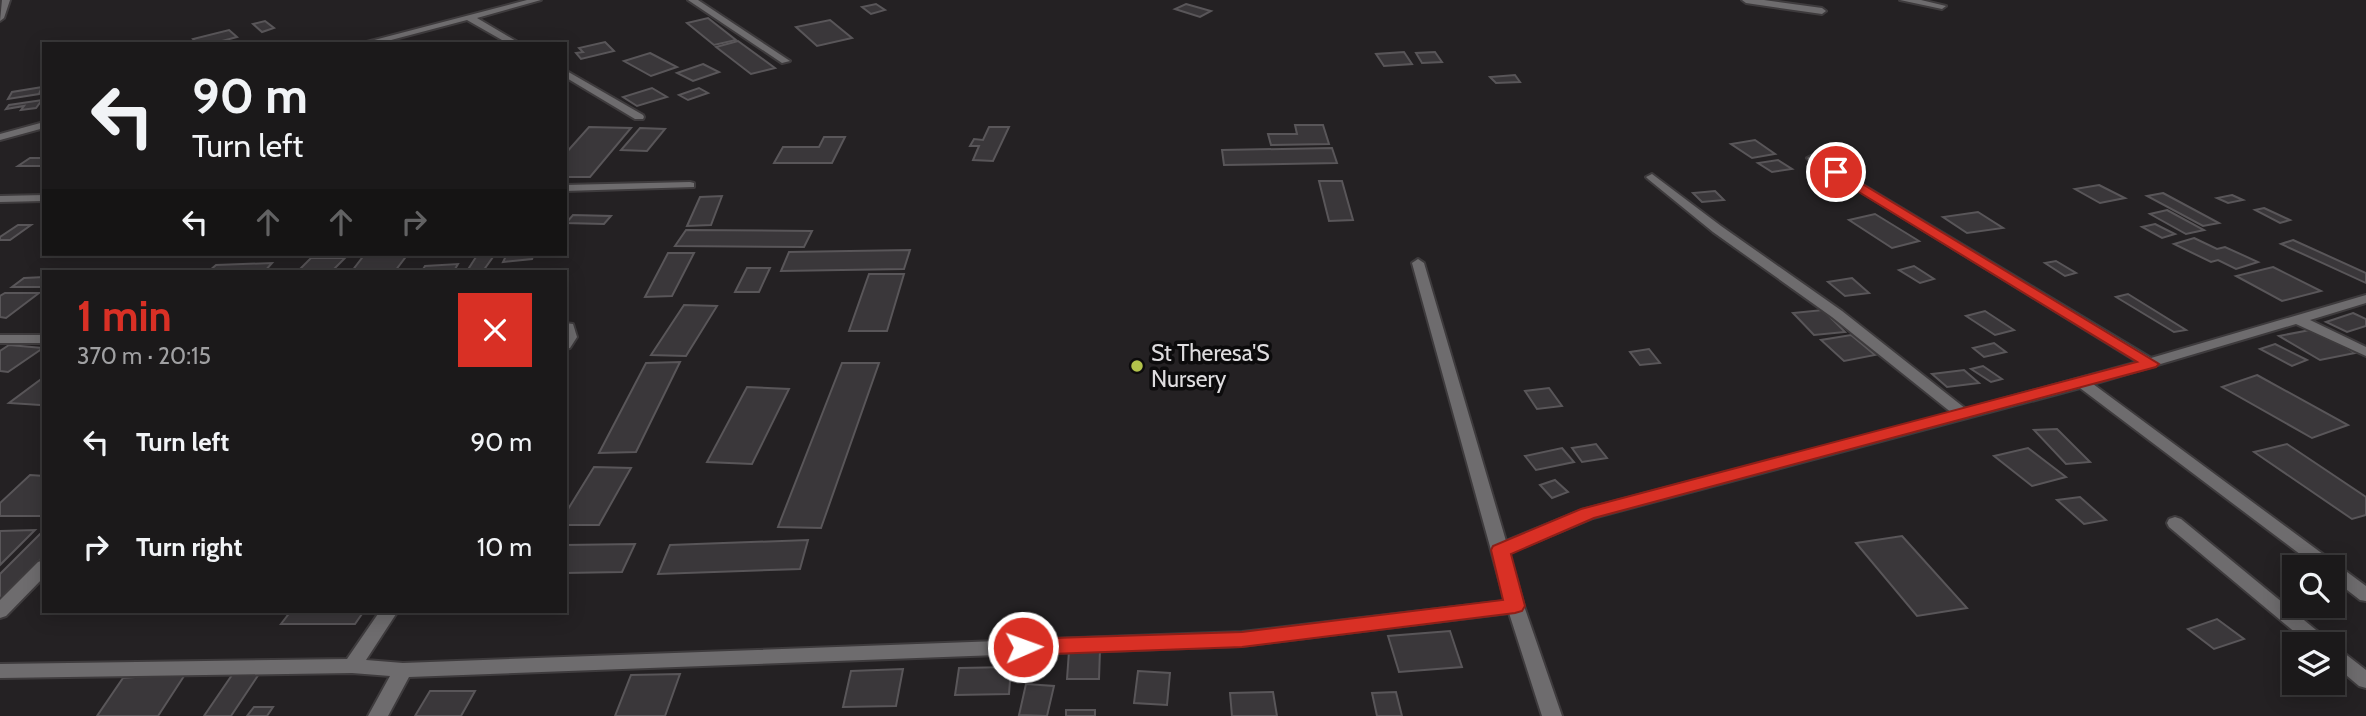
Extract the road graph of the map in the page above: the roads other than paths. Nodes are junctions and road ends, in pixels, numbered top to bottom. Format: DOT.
graph roads {
  1 [pos="6,0"];
  2 [pos="537,0"];
  3 [pos="692,0"];
  4 [pos="1745,0"];
  5 [pos="1904,0"];
  6 [pos="1942,6"];
  7 [pos="1822,10"];
  8 [pos="468,17"];
  9 [pos="0,18"];
  10 [pos="372,42"];
  11 [pos="512,42"];
  12 [pos="785,61"];
  13 [pos="567,74"];
  14 [pos="639,117"];
  15 [pos="42,126"];
  16 [pos="0,136"];
  17 [pos="1812,158"];
  18 [pos="1652,177"];
  19 [pos="690,185"];
  20 [pos="567,188"];
  21 [pos="0,198"];
  22 [pos="42,198"];
  23 [pos="1418,263"];
  24 [pos="2366,299"];
  25 [pos="2299,320"];
  26 [pos="42,338"];
  27 [pos="0,339"];
  28 [pos="2366,352"];
  29 [pos="2151,364"];
  30 [pos="2082,383"];
  31 [pos="1963,414"];
  32 [pos="2175,523"];
  33 [pos="1500,550"];
  34 [pos="2314,555"];
  35 [pos="42,568"];
  36 [pos="2345,579"];
  37 [pos="2366,595"];
  38 [pos="1515,606"];
  39 [pos="0,611"];
  40 [pos="388,613"];
  41 [pos="2307,632"];
  42 [pos="2345,664"];
  43 [pos="352,666"];
  44 [pos="403,670"];
  45 [pos="0,671"];
  46 [pos="2366,681"];
  47 [pos="378,716"];
  48 [pos="1552,716"];
  1 -- 9 [label="street"];
  2 -- 8 [label="street"];
  3 -- 12 [label="street"];
  4 -- 7 [label="street"];
  5 -- 6 [label="street"];
  8 -- 10 [label="street"];
  8 -- 11 [label="street"];
  13 -- 14 [label="street"];
  15 -- 16 [label="street"];
  17 -- 29 [label="street"];
  18 -- 31 [label="street"];
  19 -- 20 [label="street"];
  21 -- 22 [label="street"];
  23 -- 33 [label="street"];
  24 -- 25 [label="street"];
  25 -- 28 [label="street"];
  25 -- 29 [label="street"];
  26 -- 27 [label="street"];
  29 -- 30 [label="street"];
  30 -- 31 [label="street"];
  30 -- 34 [label="street"];
  31 -- 33 [label="street"];
  32 -- 41 [label="street"];
  33 -- 38 [label="street"];
  35 -- 39 [label="street"];
  36 -- 37 [label="street"];
  38 -- 44 [label="street"];
  38 -- 48 [label="street"];
  40 -- 43 [label="street"];
  42 -- 46 [label="street"];
  43 -- 44 [label="street"];
  43 -- 45 [label="street"];
  44 -- 47 [label="street"];
}
